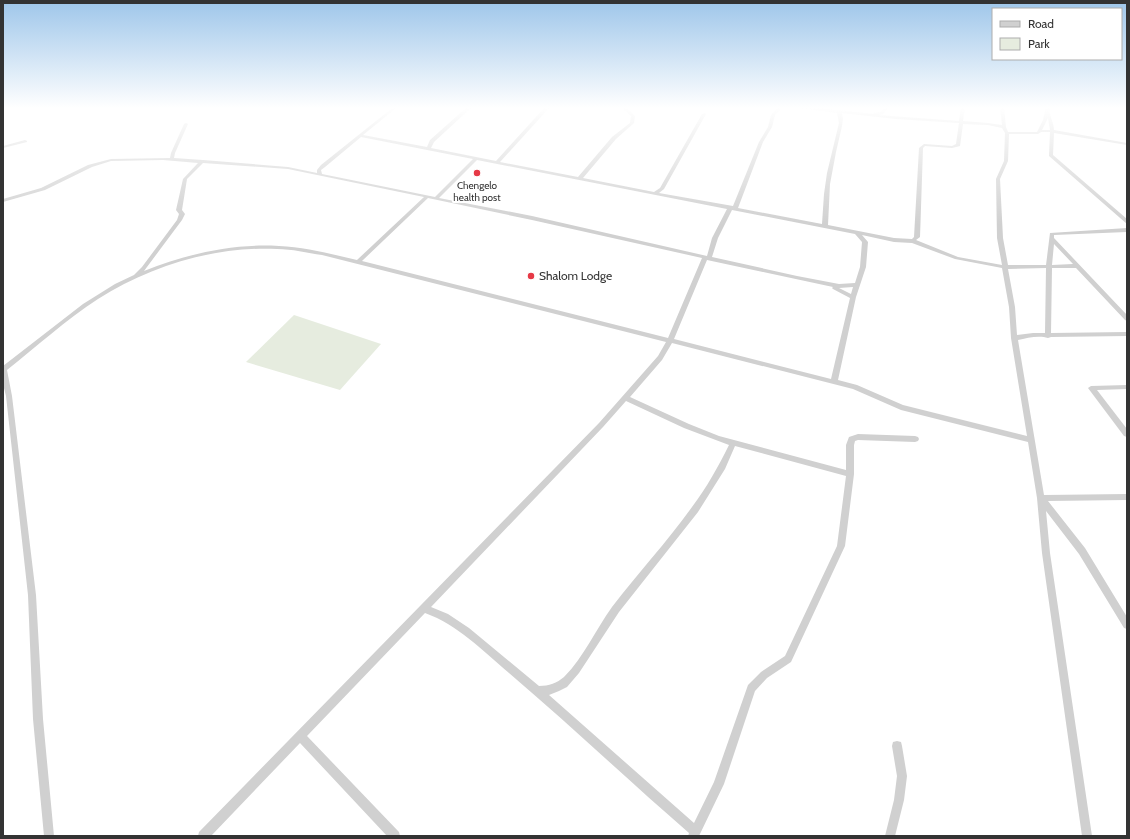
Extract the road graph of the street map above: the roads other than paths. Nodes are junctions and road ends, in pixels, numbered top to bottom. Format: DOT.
graph roads {
  1 [pos="176,146"];
  2 [pos="348,146"];
  3 [pos="413,146"];
  4 [pos="511,146"];
  5 [pos="607,146"];
  6 [pos="686,146"];
  7 [pos="759,146"];
  8 [pos="835,146"];
  9 [pos="922,146"];
  10 [pos="942,146"];
  11 [pos="956,146"];
  12 [pos="1006,146"];
  13 [pos="1051,146"];
  14 [pos="428,149"];
  15 [pos="477,158"];
  16 [pos="172,159"];
  17 [pos="203,161"];
  18 [pos="496,162"];
  19 [pos="320,174"];
  20 [pos="580,178"];
  21 [pos="662,189"];
  22 [pos="655,193"];
  23 [pos="666,195"];
  24 [pos="426,198"];
  25 [pos="435,199"];
  26 [pos="3,201"];
  27 [pos="733,208"];
  28 [pos="1127,222"];
  29 [pos="825,226"];
  30 [pos="1127,230"];
  31 [pos="853,232"];
  32 [pos="880,237"];
  33 [pos="1052,239"];
  34 [pos="913,241"];
  35 [pos="865,242"];
  36 [pos="707,259"];
  37 [pos="150,261"];
  38 [pos="358,262"];
  39 [pos="1049,266"];
  40 [pos="1077,266"];
  41 [pos="1005,267"];
  42 [pos="157,268"];
  43 [pos="133,278"];
  44 [pos="818,282"];
  45 [pos="857,285"];
  46 [pos="852,297"];
  47 [pos="1127,319"];
  48 [pos="1127,334"];
  49 [pos="1048,336"];
  50 [pos="1014,338"];
  51 [pos="670,342"];
  52 [pos="3,369"];
  53 [pos="834,382"];
  54 [pos="1127,388"];
  55 [pos="625,397"];
  56 [pos="1127,434"];
  57 [pos="915,439"];
  58 [pos="1031,440"];
  59 [pos="733,444"];
  60 [pos="850,474"];
  61 [pos="1127,497"];
  62 [pos="1041,498"];
  63 [pos="423,608"];
  64 [pos="1127,625"];
  65 [pos="538,691"];
  66 [pos="300,736"];
  67 [pos="897,746"];
  68 [pos="694,834"];
  69 [pos="49,836"];
  70 [pos="203,836"];
  71 [pos="395,836"];
  72 [pos="890,836"];
  73 [pos="1087,836"];
  1 -- 16 [label="street"];
  2 -- 19 [label="street"];
  3 -- 14 [label="street"];
  4 -- 18 [label="street"];
  5 -- 20 [label="street"];
  6 -- 21 [label="street"];
  7 -- 27 [label="street"];
  8 -- 29 [label="street"];
  9 -- 34 [label="street"];
  10 -- 11 [label="street"];
  12 -- 41 [label="street"];
  13 -- 28 [label="street"];
  14 -- 15 [label="street"];
  15 -- 18 [label="street"];
  15 -- 25 [label="street"];
  16 -- 17 [label="street"];
  16 -- 26 [label="street"];
  17 -- 19 [label="street"];
  17 -- 37 [label="street"];
  18 -- 20 [label="street"];
  19 -- 24 [label="street"];
  20 -- 22 [label="street"];
  21 -- 22 [label="street"];
  21 -- 23 [label="street"];
  22 -- 23 [label="street"];
  23 -- 27 [label="street"];
  24 -- 25 [label="street"];
  24 -- 38 [label="street"];
  25 -- 36 [label="street"];
  27 -- 29 [label="street"];
  27 -- 36 [label="street"];
  29 -- 31 [label="street"];
  30 -- 33 [label="street"];
  31 -- 32 [label="street"];
  31 -- 35 [label="street"];
  32 -- 34 [label="street"];
  32 -- 35 [label="street"];
  33 -- 39 [label="street"];
  33 -- 40 [label="street"];
  34 -- 41 [label="street"];
  35 -- 45 [label="street"];
  36 -- 44 [label="street"];
  36 -- 51 [label="street"];
  37 -- 42 [label="street"];
  37 -- 43 [label="street"];
  38 -- 42 [label="street"];
  38 -- 51 [label="street"];
  39 -- 40 [label="street"];
  39 -- 41 [label="street"];
  39 -- 49 [label="street"];
  40 -- 47 [label="street"];
  41 -- 50 [label="street"];
  42 -- 43 [label="street"];
  43 -- 52 [label="street"];
  44 -- 45 [label="street"];
  44 -- 46 [label="street"];
  45 -- 46 [label="street"];
  46 -- 53 [label="street"];
  48 -- 49 [label="street"];
  49 -- 50 [label="street"];
  50 -- 58 [label="street"];
  51 -- 53 [label="street"];
  51 -- 55 [label="street"];
  52 -- 69 [label="street"];
  53 -- 58 [label="street"];
  54 -- 56 [label="street"];
  55 -- 59 [label="street"];
  55 -- 63 [label="street"];
  57 -- 60 [label="street"];
  58 -- 62 [label="street"];
  59 -- 60 [label="street"];
  59 -- 65 [label="street"];
  60 -- 68 [label="street"];
  61 -- 62 [label="street"];
  62 -- 64 [label="street"];
  62 -- 73 [label="street"];
  63 -- 65 [label="street"];
  63 -- 66 [label="street"];
  65 -- 68 [label="street"];
  66 -- 70 [label="street"];
  66 -- 71 [label="street"];
  67 -- 72 [label="street"];
}
